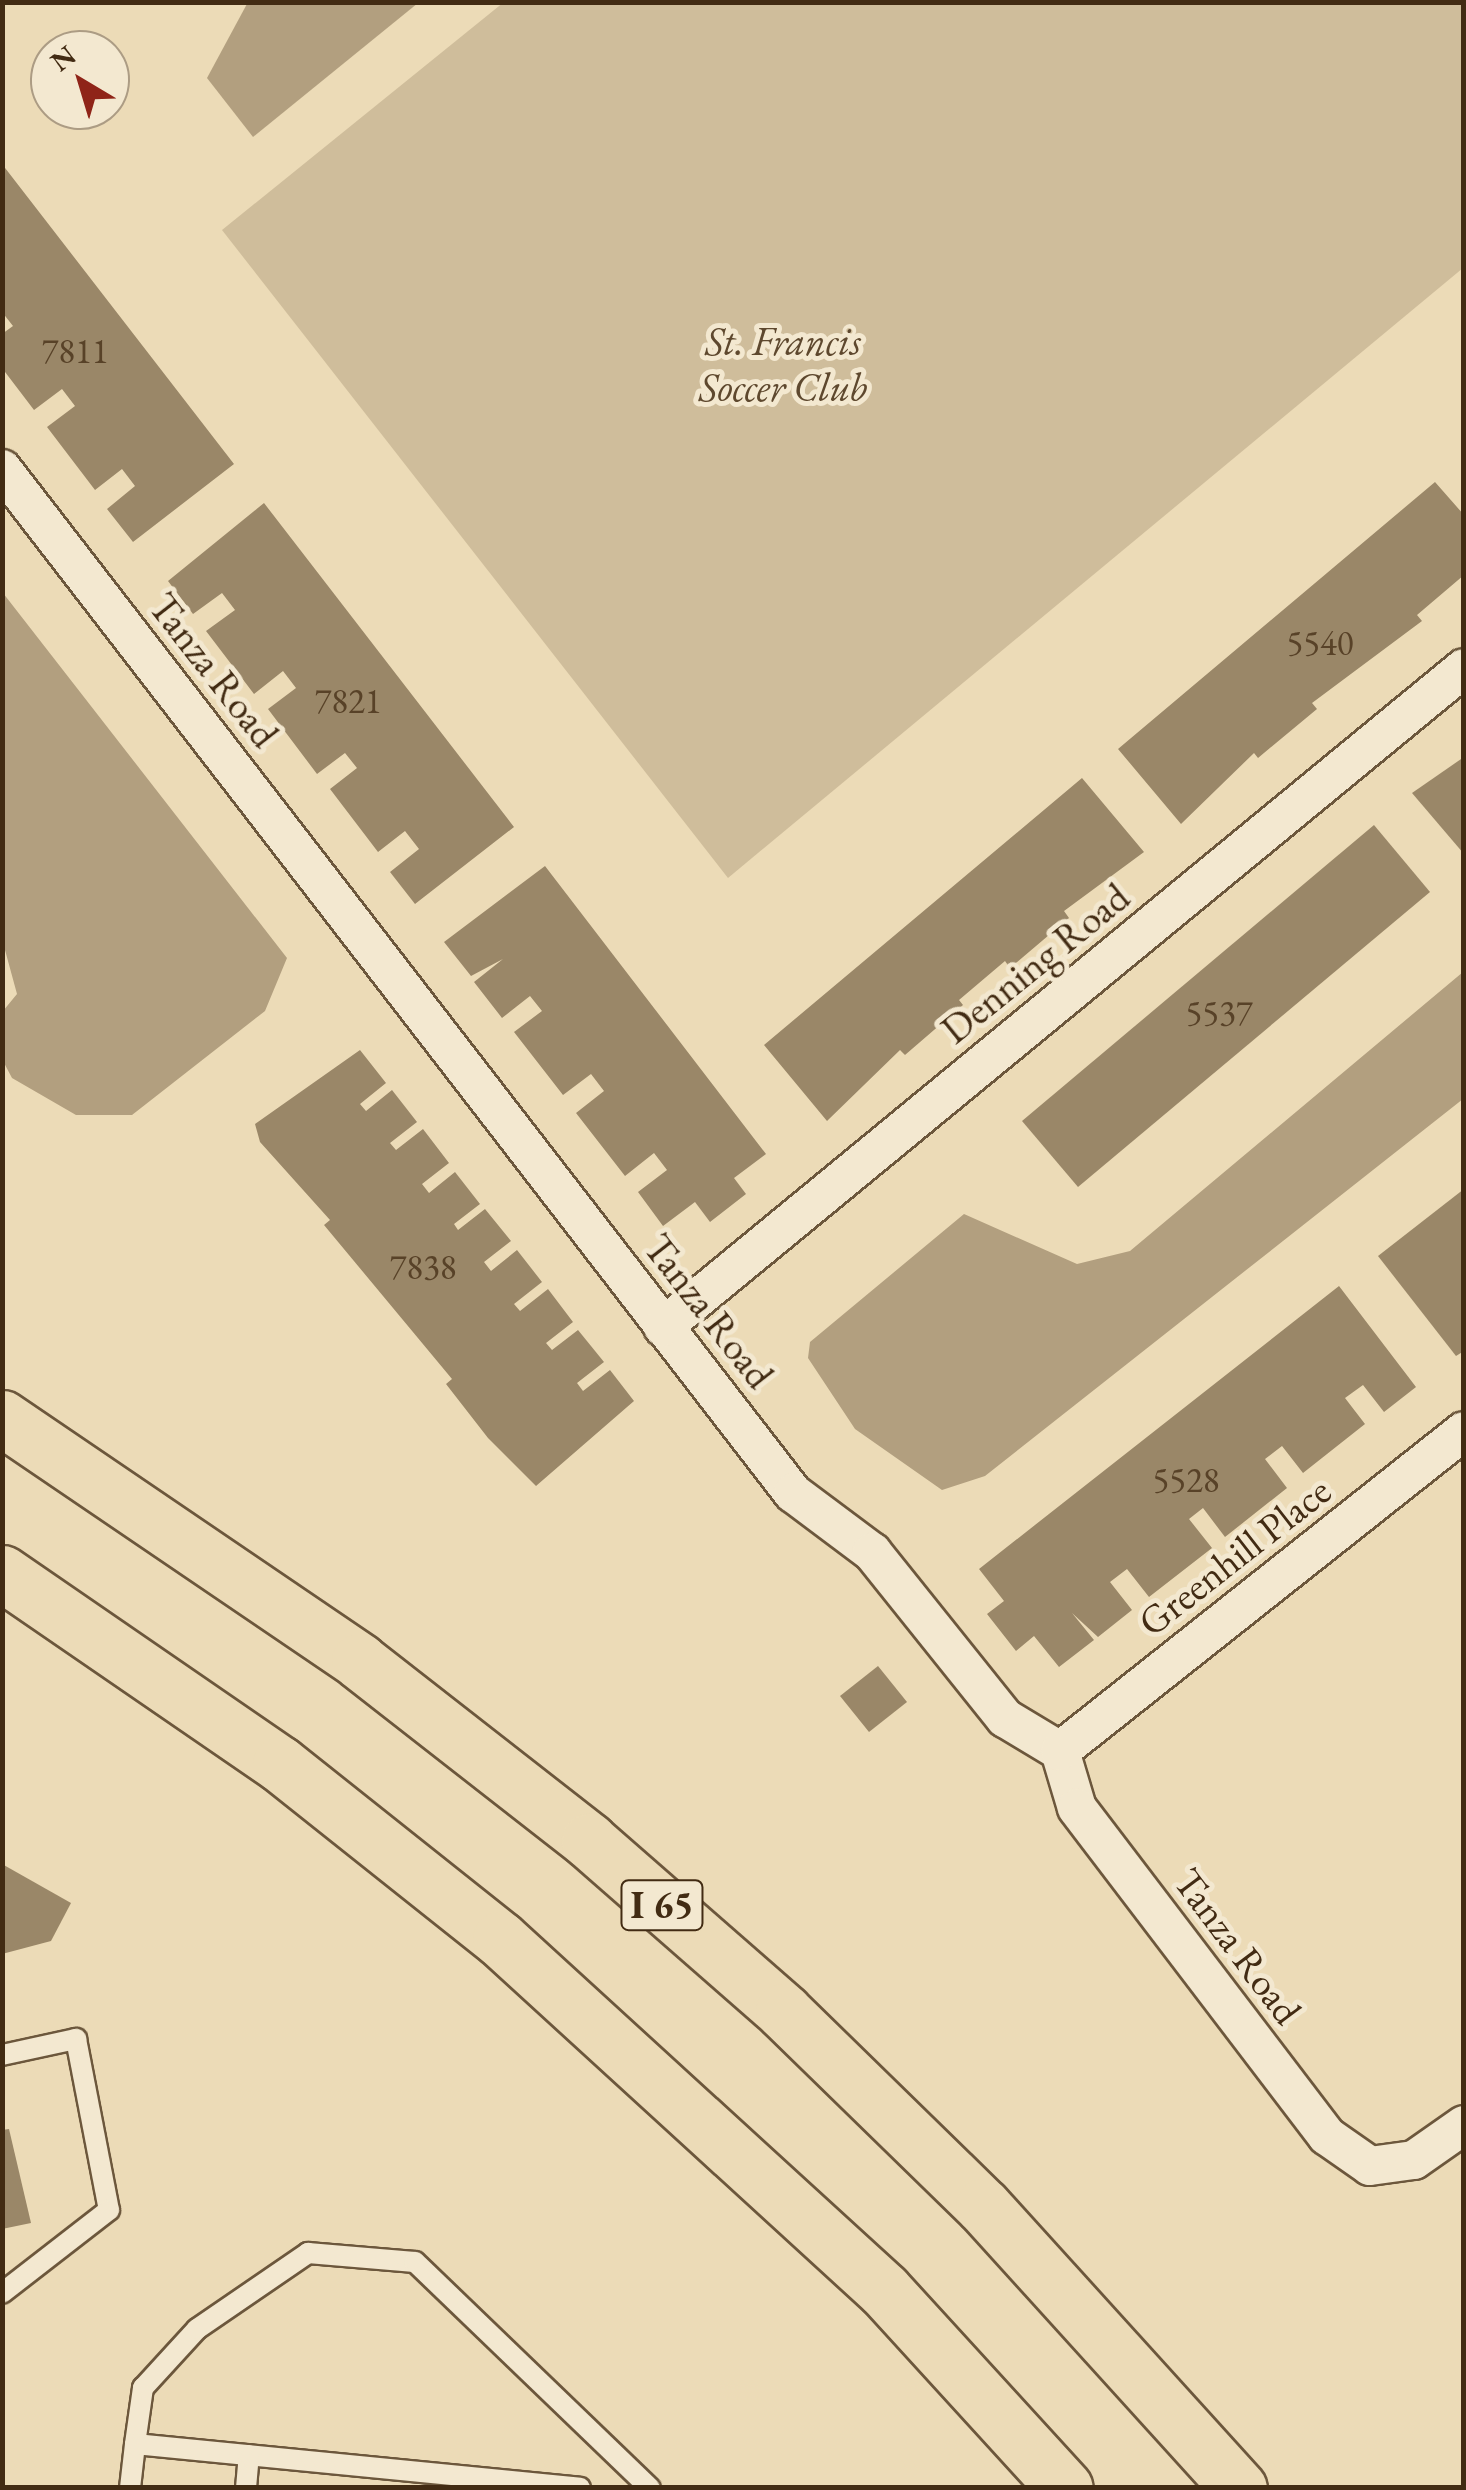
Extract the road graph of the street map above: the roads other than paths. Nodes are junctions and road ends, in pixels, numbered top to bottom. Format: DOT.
graph roads {
  1 [pos="2,469"];
  2 [pos="1464,668"];
  3 [pos="664,1327"];
  4 [pos="2,1418"];
  5 [pos="1464,1431"];
  6 [pos="2,1573"];
  7 [pos="1060,1750"];
  8 [pos="2,2055"];
  9 [pos="1464,2125"];
  10 [pos="2,2292"];
  11 [pos="135,2444"];
  12 [pos="249,2455"];
  13 [pos="130,2488"];
  14 [pos="246,2488"];
  15 [pos="580,2488"];
  16 [pos="650,2488"];
  17 [pos="1065,2488"];
  18 [pos="1238,2488"];
  1 -- 3 [label="street, Tanza Road"];
  2 -- 3 [label="street, Denning Road"];
  3 -- 7 [label="street, Tanza Road"];
  4 -- 18 [label="highway, I 65"];
  5 -- 7 [label="street, Greenhill Place"];
  6 -- 17 [label="highway"];
  7 -- 9 [label="street, Tanza Road"];
  8 -- 10 [label="lane"];
  11 -- 12 [label="lane"];
  11 -- 13 [label="lane"];
  11 -- 16 [label="lane"];
  12 -- 14 [label="lane"];
  12 -- 15 [label="lane"];
}
